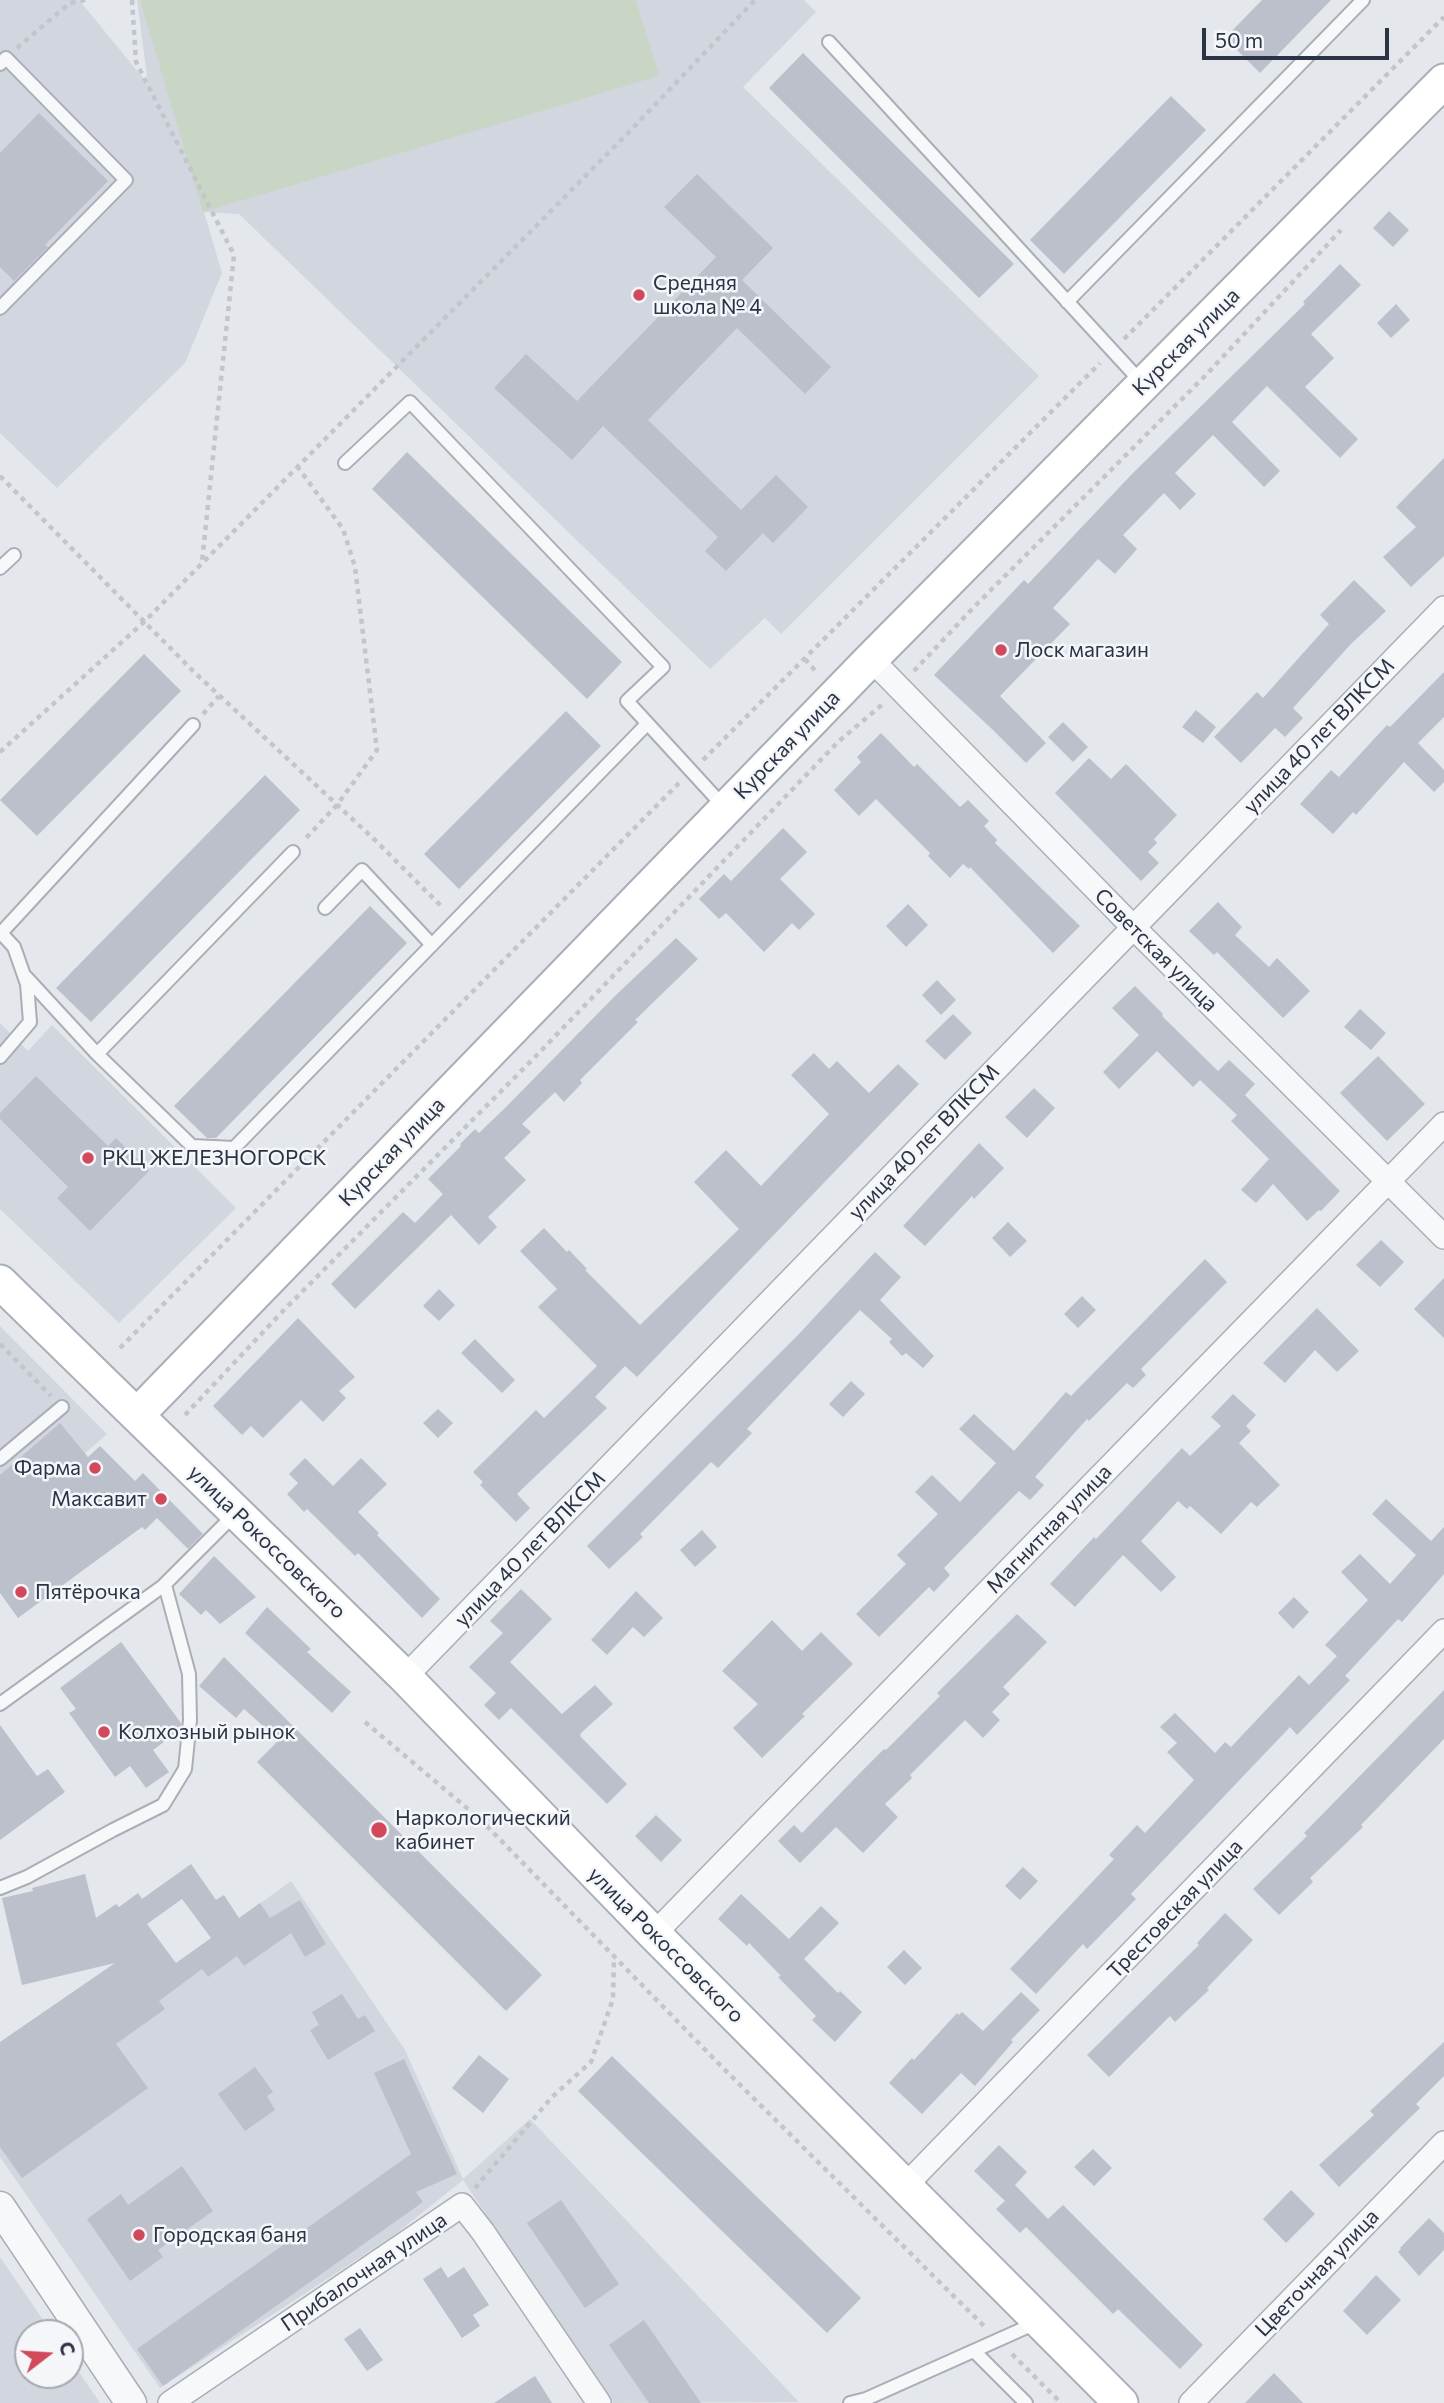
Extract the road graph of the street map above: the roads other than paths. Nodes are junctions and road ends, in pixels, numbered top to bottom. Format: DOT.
graph roads {
  1 [pos="1363,0"];
  2 [pos="829,42"];
  3 [pos="0,64"];
  4 [pos="1444,81"];
  5 [pos="1067,302"];
  6 [pos="0,308"];
  7 [pos="1143,385"];
  8 [pos="345,463"];
  9 [pos="14,555"];
  10 [pos="0,568"];
  11 [pos="1444,608"];
  12 [pos="871,659"];
  13 [pos="647,724"];
  14 [pos="193,725"];
  15 [pos="726,809"];
  16 [pos="293,852"];
  17 [pos="325,908"];
  18 [pos="1133,927"];
  19 [pos="0,932"];
  20 [pos="432,945"];
  21 [pos="24,974"];
  22 [pos="97,1054"];
  23 [pos="0,1058"];
  24 [pos="1444,1124"];
  25 [pos="1387,1182"];
  26 [pos="1444,1237"];
  27 [pos="0,1282"];
  28 [pos="62,1407"];
  29 [pos="137,1415"];
  30 [pos="0,1459"];
  31 [pos="236,1512"];
  32 [pos="164,1585"];
  33 [pos="1444,1631"];
  34 [pos="405,1677"];
  35 [pos="0,1704"];
  36 [pos="0,1888"];
  37 [pos="654,1934"];
  38 [pos="1444,2143"];
  39 [pos="905,2186"];
  40 [pos="0,2207"];
  41 [pos="1040,2321"];
  42 [pos="974,2351"];
  43 [pos="131,2403"];
  44 [pos="170,2403"];
  45 [pos="599,2403"];
  46 [pos="850,2403"];
  47 [pos="1026,2403"];
  48 [pos="1121,2403"];
  49 [pos="1191,2403"];
  1 -- 5 [label="lane"];
  2 -- 5 [label="lane"];
  3 -- 6 [label="lane"];
  4 -- 7 [label="main road, Курская улица"];
  5 -- 7 [label="lane"];
  7 -- 12 [label="main road, Курская улица"];
  8 -- 13 [label="lane"];
  9 -- 10 [label="lane"];
  11 -- 18 [label="street, улица 40 лет ВЛКСМ"];
  12 -- 15 [label="main road, Курская улица"];
  12 -- 18 [label="street, Советская улица"];
  13 -- 15 [label="lane"];
  13 -- 20 [label="lane"];
  14 -- 19 [label="lane"];
  15 -- 29 [label="main road, Курская улица"];
  16 -- 22 [label="lane"];
  17 -- 20 [label="lane"];
  18 -- 25 [label="street, Советская улица"];
  18 -- 34 [label="street, улица 40 лет ВЛКСМ"];
  19 -- 21 [label="lane"];
  20 -- 22 [label="lane"];
  21 -- 22 [label="lane"];
  21 -- 23 [label="lane"];
  24 -- 25 [label="street, Магнитная улица"];
  25 -- 26 [label="street, Советская улица"];
  25 -- 37 [label="street, Магнитная улица"];
  27 -- 29 [label="main road, улица Рокоссовского"];
  28 -- 30 [label="lane"];
  29 -- 31 [label="main road, улица Рокоссовского"];
  31 -- 32 [label="lane"];
  31 -- 34 [label="main road, улица Рокоссовского"];
  32 -- 35 [label="lane"];
  32 -- 36 [label="lane"];
  33 -- 39 [label="street, Трестовская улица"];
  34 -- 37 [label="main road, улица Рокоссовского"];
  37 -- 39 [label="main road, улица Рокоссовского"];
  38 -- 49 [label="street, Цветочная улица"];
  39 -- 41 [label="main road, улица Рокоссовского"];
  40 -- 43 [label="street"];
  41 -- 42 [label="lane"];
  41 -- 48 [label="main road, улица Рокоссовского"];
  42 -- 46 [label="lane"];
  42 -- 47 [label="lane"];
  44 -- 45 [label="street, Прибалочная улица"];
}
